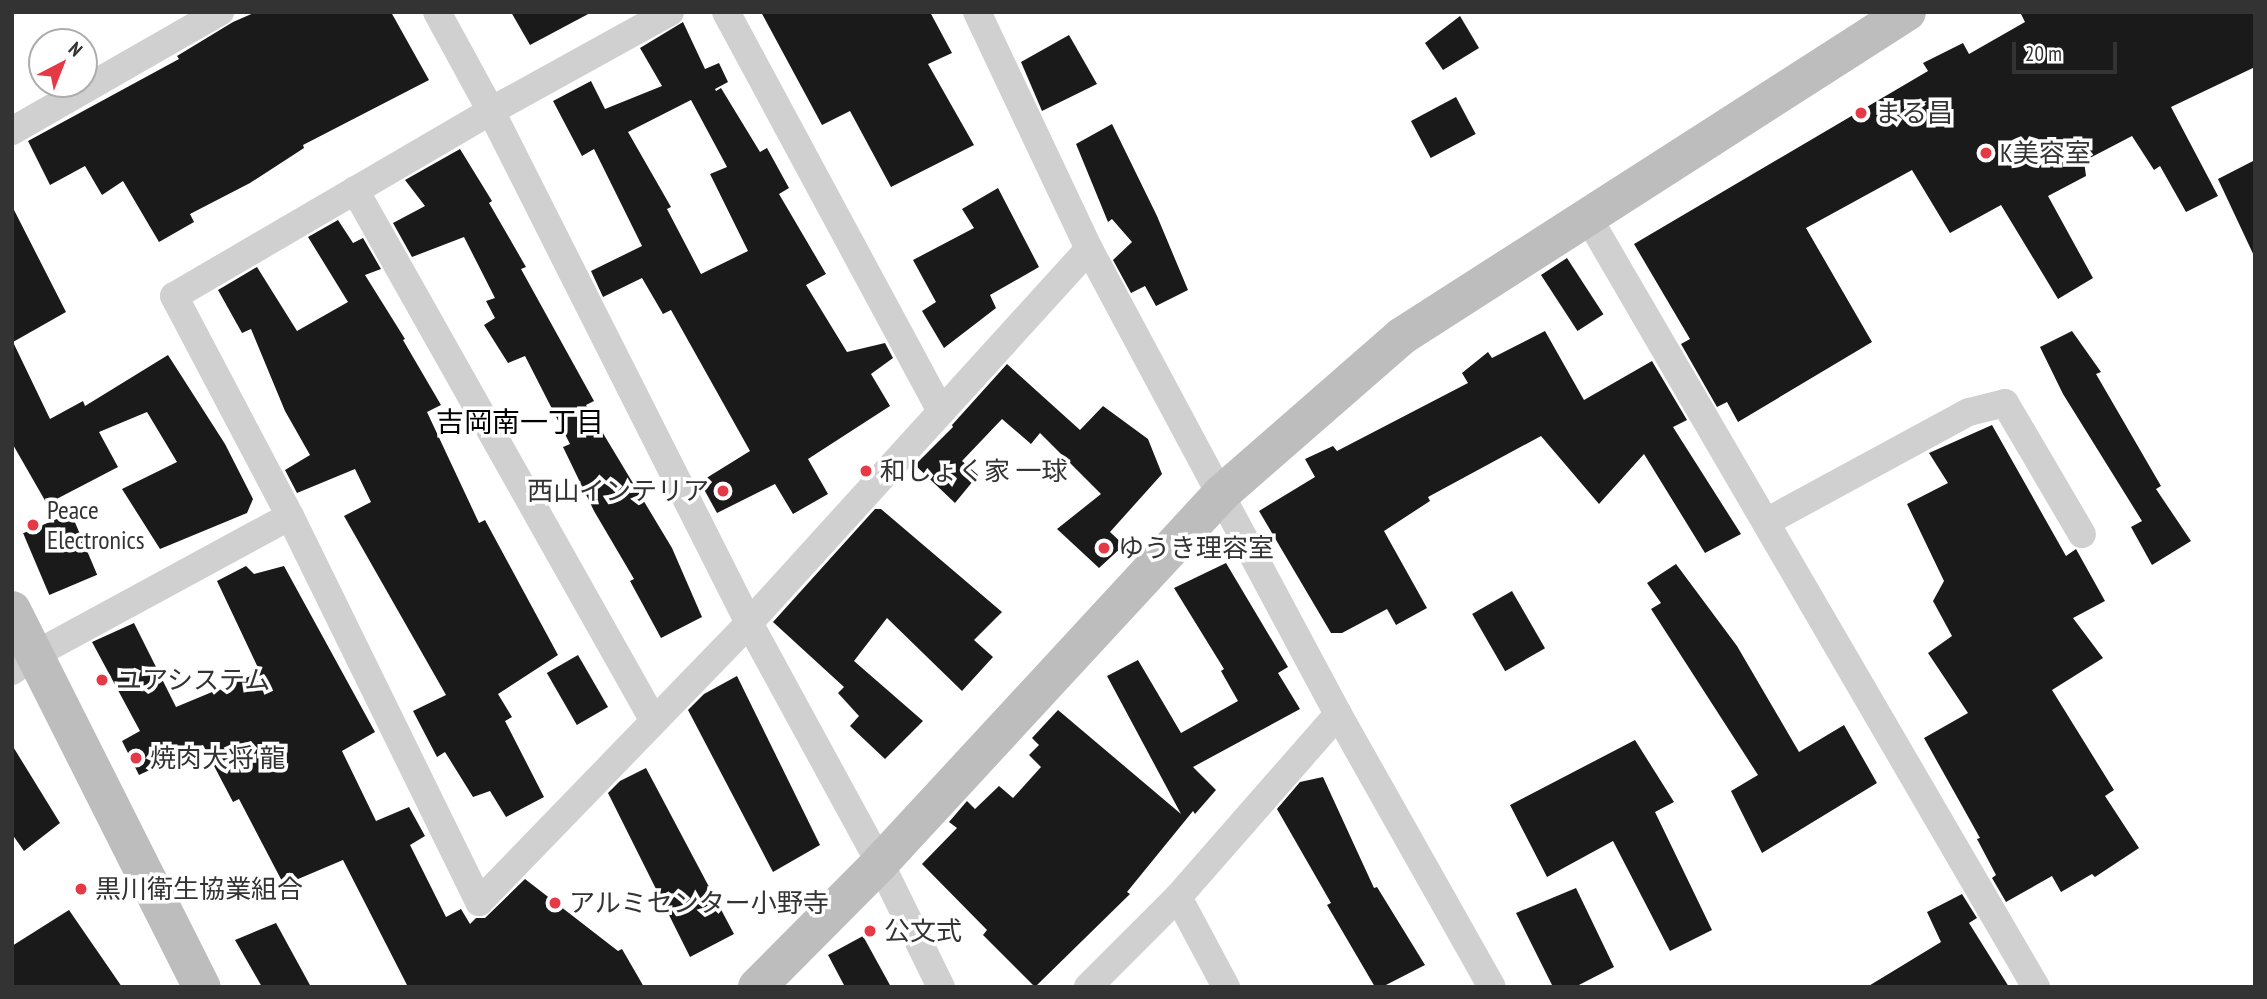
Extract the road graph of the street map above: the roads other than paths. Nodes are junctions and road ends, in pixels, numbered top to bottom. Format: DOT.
graph roads {
  1 [pos="220,12"];
  2 [pos="437,12"];
  3 [pos="670,12"];
  4 [pos="726,12"];
  5 [pos="977,12"];
  6 [pos="1906,12"];
  7 [pos="491,111"];
  8 [pos="12,131"];
  9 [pos="355,190"];
  10 [pos="1589,219"];
  11 [pos="1090,249"];
  12 [pos="941,412"];
  13 [pos="1222,493"];
  14 [pos="290,516"];
  15 [pos="1766,522"];
  16 [pos="2082,534"];
  17 [pos="12,611"];
  18 [pos="749,623"];
  19 [pos="24,662"];
  20 [pos="1338,714"];
  21 [pos="654,720"];
  22 [pos="880,863"];
  23 [pos="1178,897"];
  24 [pos="202,987"];
  25 [pos="757,987"];
  26 [pos="941,987"];
  27 [pos="1088,987"];
  28 [pos="1226,987"];
  29 [pos="1492,987"];
  30 [pos="2036,987"];
  1 -- 8 [label="street"];
  2 -- 7 [label="street"];
  3 -- 7 [label="street"];
  4 -- 12 [label="street"];
  5 -- 11 [label="street"];
  6 -- 10 [label="street"];
  7 -- 9 [label="street"];
  7 -- 18 [label="street"];
  9 -- 14 [label="street"];
  9 -- 21 [label="street"];
  10 -- 13 [label="street"];
  10 -- 15 [label="street"];
  11 -- 12 [label="street"];
  11 -- 13 [label="street"];
  12 -- 18 [label="street"];
  13 -- 20 [label="street"];
  13 -- 22 [label="street"];
  14 -- 19 [label="street"];
  14 -- 21 [label="street"];
  15 -- 16 [label="street"];
  15 -- 30 [label="street"];
  17 -- 19 [label="street"];
  18 -- 21 [label="street"];
  18 -- 22 [label="street"];
  19 -- 24 [label="street"];
  20 -- 23 [label="street"];
  20 -- 29 [label="street"];
  22 -- 25 [label="street"];
  22 -- 26 [label="street"];
  23 -- 27 [label="street"];
  23 -- 28 [label="street"];
}
